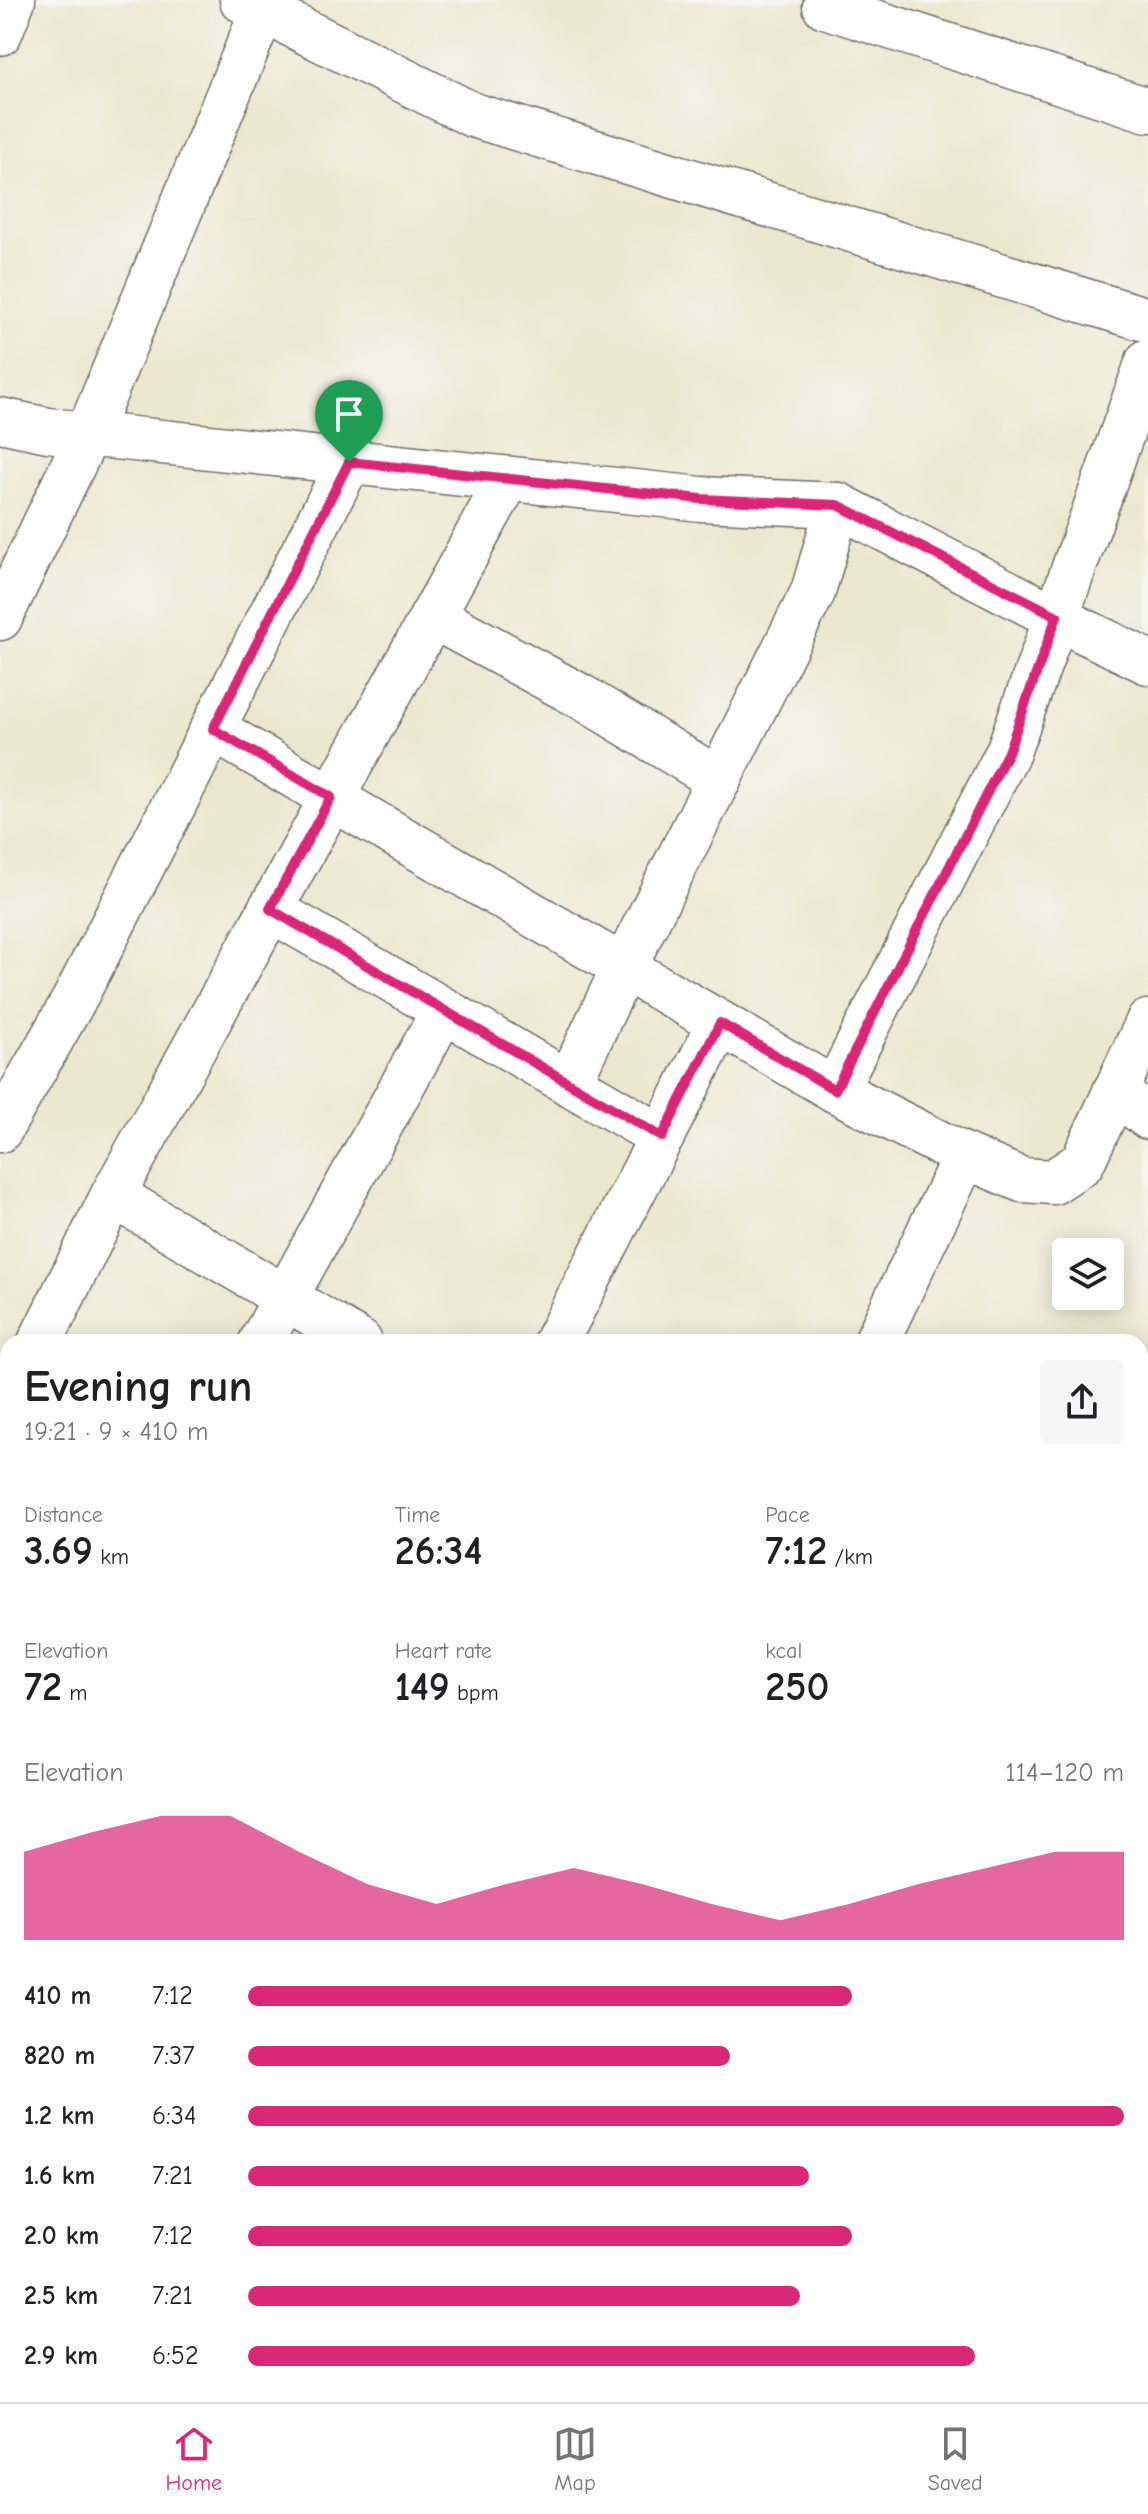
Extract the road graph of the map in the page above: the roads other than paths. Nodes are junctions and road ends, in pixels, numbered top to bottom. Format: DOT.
graph roads {
  1 [pos="13,0"];
  2 [pos="252,5"];
  3 [pos="825,6"];
  4 [pos="0,33"];
  5 [pos="1145,101"];
  6 [pos="1148,320"];
  7 [pos="1148,361"];
  8 [pos="0,420"];
  9 [pos="88,434"];
  10 [pos="1132,456"];
  11 [pos="349,462"];
  12 [pos="508,479"];
  13 [pos="838,505"];
  14 [pos="432,616"];
  15 [pos="1057,616"];
  16 [pos="0,618"];
  17 [pos="1148,662"];
  18 [pos="213,729"];
  19 [pos="719,780"];
  20 [pos="331,797"];
  21 [pos="270,909"];
  22 [pos="624,967"];
  23 [pos="444,1010"];
  24 [pos="1148,1022"];
  25 [pos="720,1023"];
  26 [pos="569,1083"];
  27 [pos="835,1090"];
  28 [pos="1132,1104"];
  29 [pos="0,1130"];
  30 [pos="662,1137"];
  31 [pos="965,1156"];
  32 [pos="113,1195"];
  33 [pos="285,1297"];
  34 [pos="44,1334"];
  35 [pos="265,1334"];
  36 [pos="347,1334"];
  37 [pos="560,1334"];
  38 [pos="880,1334"];
  1 -- 4 [label="street"];
  2 -- 6 [label="street"];
  2 -- 9 [label="street"];
  3 -- 5 [label="street"];
  7 -- 10 [label="street"];
  8 -- 9 [label="street"];
  9 -- 11 [label="street"];
  9 -- 16 [label="street"];
  10 -- 15 [label="street"];
  11 -- 12 [label="street"];
  11 -- 18 [label="street"];
  12 -- 13 [label="street"];
  12 -- 14 [label="street"];
  13 -- 15 [label="street"];
  13 -- 19 [label="street"];
  14 -- 19 [label="street"];
  14 -- 20 [label="street"];
  15 -- 17 [label="street"];
  15 -- 27 [label="street"];
  18 -- 20 [label="street"];
  18 -- 29 [label="street"];
  19 -- 22 [label="street"];
  20 -- 21 [label="street"];
  20 -- 22 [label="street"];
  21 -- 23 [label="street"];
  21 -- 32 [label="street"];
  22 -- 25 [label="street"];
  22 -- 26 [label="street"];
  23 -- 26 [label="street"];
  23 -- 33 [label="street"];
  24 -- 28 [label="street"];
  25 -- 27 [label="street"];
  25 -- 30 [label="street"];
  26 -- 30 [label="street"];
  27 -- 31 [label="street"];
  28 -- 31 [label="street"];
  30 -- 37 [label="street"];
  31 -- 38 [label="street"];
  32 -- 33 [label="street"];
  32 -- 34 [label="street"];
  33 -- 35 [label="street"];
  33 -- 36 [label="street"];
}
